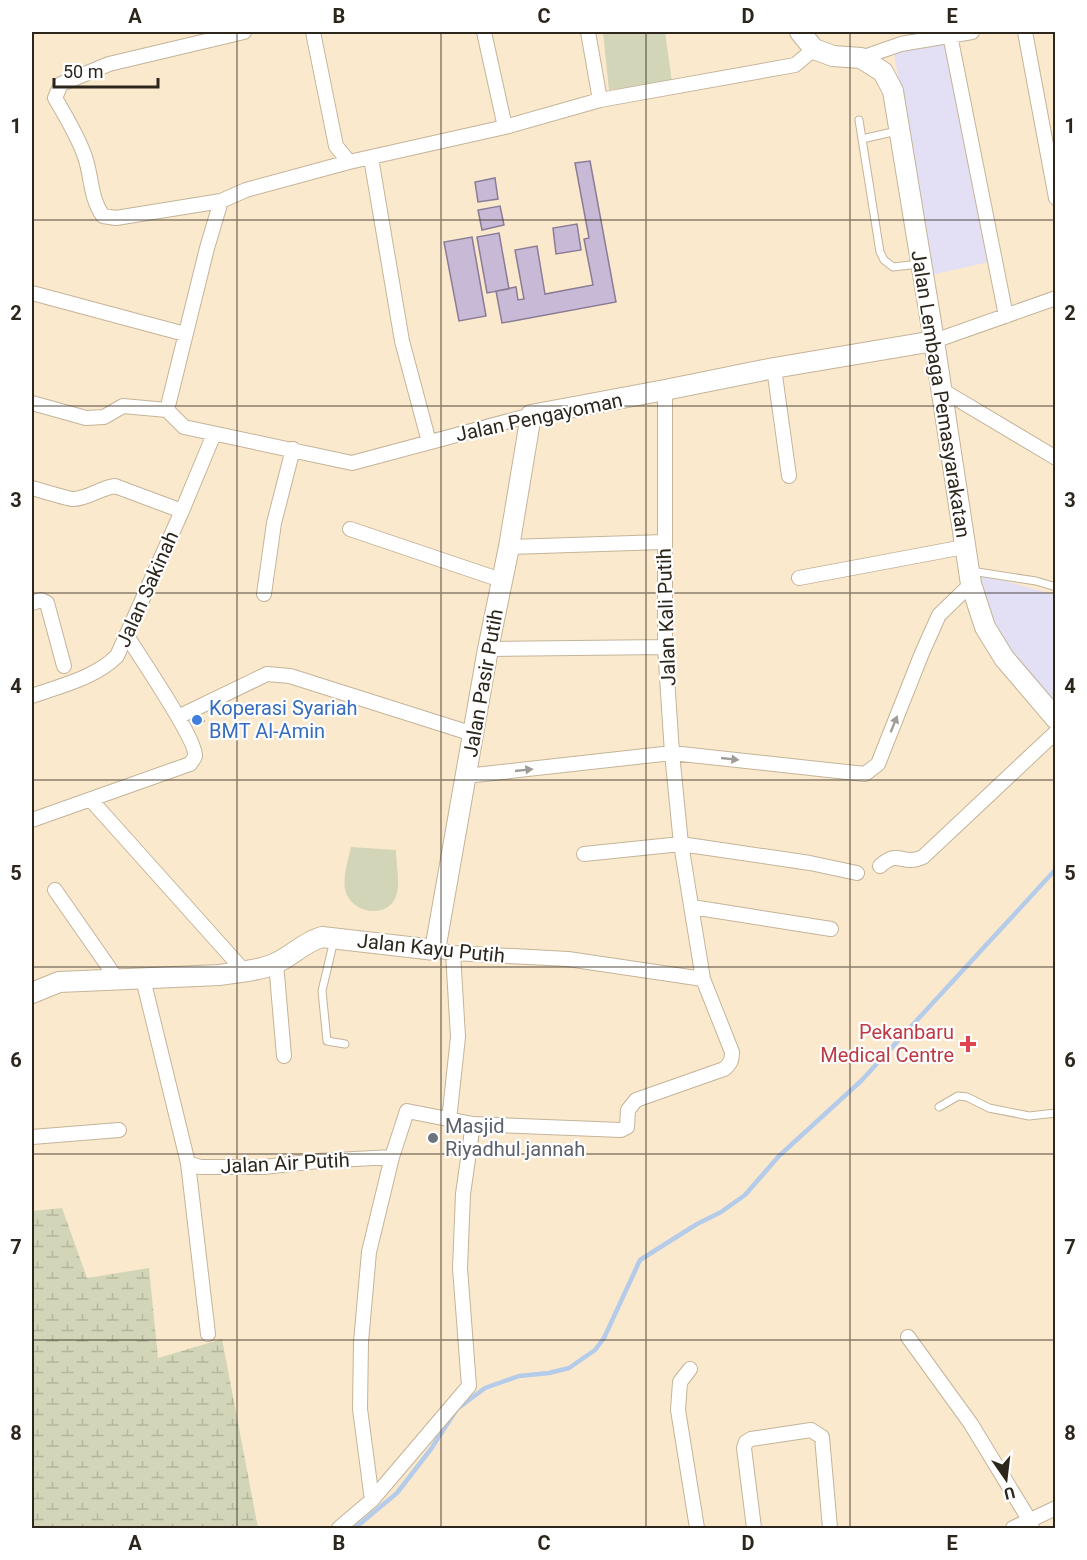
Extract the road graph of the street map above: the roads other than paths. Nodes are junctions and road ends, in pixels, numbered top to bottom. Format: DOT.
graph roads {
  1 [pos="243,32"];
  2 [pos="313,32"];
  3 [pos="483,32"];
  4 [pos="588,32"];
  5 [pos="800,32"];
  6 [pos="972,32"];
  7 [pos="1026,32"];
  8 [pos="950,35"];
  9 [pos="814,50"];
  10 [pos="861,58"];
  11 [pos="600,100"];
  12 [pos="859,120"];
  13 [pos="505,127"];
  14 [pos="900,131"];
  15 [pos="862,139"];
  16 [pos="371,158"];
  17 [pos="349,162"];
  18 [pos="1056,198"];
  19 [pos="221,201"];
  20 [pos="922,263"];
  21 [pos="32,293"];
  22 [pos="1056,298"];
  23 [pos="1006,316"];
  24 [pos="185,334"];
  25 [pos="934,341"];
  26 [pos="774,368"];
  27 [pos="665,390"];
  28 [pos="942,390"];
  29 [pos="32,404"];
  30 [pos="167,410"];
  31 [pos="531,415"];
  32 [pos="214,434"];
  33 [pos="429,442"];
  34 [pos="293,449"];
  35 [pos="1056,459"];
  36 [pos="789,476"];
  37 [pos="32,488"];
  38 [pos="182,511"];
  39 [pos="350,529"];
  40 [pos="664,542"];
  41 [pos="509,547"];
  42 [pos="964,547"];
  43 [pos="799,578"];
  44 [pos="970,578"];
  45 [pos="501,580"];
  46 [pos="1056,587"];
  47 [pos="264,594"];
  48 [pos="32,603"];
  49 [pos="127,636"];
  50 [pos="665,647"];
  51 [pos="488,649"];
  52 [pos="64,666"];
  53 [pos="32,696"];
  54 [pos="177,717"];
  55 [pos="1056,719"];
  56 [pos="1056,732"];
  57 [pos="473,734"];
  58 [pos="672,753"];
  59 [pos="466,776"];
  60 [pos="91,800"];
  61 [pos="32,820"];
  62 [pos="681,844"];
  63 [pos="584,854"];
  64 [pos="880,866"];
  65 [pos="857,873"];
  66 [pos="55,890"];
  67 [pos="692,907"];
  68 [pos="831,929"];
  69 [pos="335,937"];
  70 [pos="444,952"];
  71 [pos="276,963"];
  72 [pos="244,971"];
  73 [pos="117,979"];
  74 [pos="143,979"];
  75 [pos="703,979"];
  76 [pos="32,993"];
  77 [pos="345,1044"];
  78 [pos="284,1056"];
  79 [pos="939,1107"];
  80 [pos="1056,1113"];
  81 [pos="449,1120"];
  82 [pos="473,1124"];
  83 [pos="119,1130"];
  84 [pos="32,1137"];
  85 [pos="392,1157"];
  86 [pos="188,1163"];
  87 [pos="208,1334"];
  88 [pos="908,1337"];
  89 [pos="690,1369"];
  90 [pos="372,1500"];
  91 [pos="1056,1508"];
  92 [pos="1031,1525"];
  93 [pos="339,1528"];
  94 [pos="697,1528"];
  95 [pos="754,1528"];
  96 [pos="830,1528"];
  97 [pos="1013,1528"];
  1 -- 19 [label="street"];
  2 -- 17 [label="street"];
  3 -- 13 [label="street"];
  4 -- 11 [label="street"];
  5 -- 9 [label="street"];
  6 -- 8 [label="street"];
  7 -- 18 [label="street"];
  8 -- 10 [label="street"];
  8 -- 23 [label="street"];
  9 -- 10 [label="street"];
  9 -- 11 [label="street"];
  10 -- 14 [label="street, Jalan Lembaga Pemasyarakatan"];
  11 -- 13 [label="street"];
  12 -- 15 [label="lane"];
  13 -- 16 [label="street"];
  14 -- 15 [label="lane"];
  14 -- 20 [label="street, Jalan Lembaga Pemasyarakatan"];
  15 -- 20 [label="lane"];
  16 -- 17 [label="street"];
  16 -- 33 [label="street, Jalan Pengayoman"];
  17 -- 19 [label="street"];
  19 -- 24 [label="street"];
  20 -- 25 [label="street, Jalan Lembaga Pemasyarakatan"];
  21 -- 24 [label="street"];
  22 -- 23 [label="street"];
  23 -- 25 [label="street"];
  24 -- 30 [label="street"];
  25 -- 26 [label="street, Jalan Pengayoman"];
  25 -- 28 [label="street, Jalan Lembaga Pemasyarakatan"];
  26 -- 27 [label="street, Jalan Pengayoman"];
  26 -- 36 [label="street"];
  27 -- 31 [label="street, Jalan Pengayoman"];
  27 -- 40 [label="street, Jalan Kali Putih"];
  28 -- 35 [label="street"];
  28 -- 42 [label="street, Jalan Lembaga Pemasyarakatan"];
  29 -- 30 [label="street"];
  30 -- 32 [label="street"];
  31 -- 33 [label="street, Jalan Pengayoman"];
  31 -- 41 [label="street, Jalan Pasir Putih"];
  32 -- 34 [label="street"];
  32 -- 38 [label="street, Jalan Sakinah"];
  33 -- 34 [label="street"];
  34 -- 47 [label="street"];
  37 -- 38 [label="street"];
  38 -- 49 [label="street, Jalan Sakinah"];
  39 -- 45 [label="street"];
  40 -- 41 [label="street"];
  40 -- 50 [label="street, Jalan Kali Putih"];
  41 -- 45 [label="street, Jalan Pasir Putih"];
  42 -- 43 [label="street"];
  42 -- 44 [label="street, Jalan Lembaga Pemasyarakatan"];
  44 -- 46 [label="lane"];
  44 -- 55 [label="street, Jalan Lembaga Pemasyarakatan"];
  58 -- 44 [label="street, one-way"];
  45 -- 51 [label="street, Jalan Pasir Putih"];
  48 -- 52 [label="street"];
  49 -- 53 [label="street, Jalan Sakinah"];
  49 -- 54 [label="street"];
  50 -- 51 [label="street"];
  50 -- 58 [label="street, Jalan Kali Putih"];
  51 -- 57 [label="street, Jalan Pasir Putih"];
  54 -- 57 [label="street"];
  54 -- 60 [label="street"];
  56 -- 64 [label="street"];
  57 -- 59 [label="street, Jalan Pasir Putih"];
  59 -- 58 [label="street, one-way"];
  58 -- 62 [label="street, Jalan Kali Putih"];
  59 -- 70 [label="street, Jalan Pasir Putih"];
  60 -- 61 [label="street"];
  60 -- 72 [label="street"];
  62 -- 63 [label="street"];
  62 -- 65 [label="street"];
  62 -- 67 [label="street"];
  66 -- 73 [label="street"];
  67 -- 68 [label="street"];
  67 -- 75 [label="street"];
  69 -- 70 [label="street, Jalan Kayu Putih"];
  69 -- 71 [label="street, Jalan Kayu Putih"];
  69 -- 77 [label="lane"];
  70 -- 75 [label="street, Jalan Kayu Putih"];
  70 -- 81 [label="street"];
  71 -- 72 [label="street, Jalan Kayu Putih"];
  71 -- 78 [label="street"];
  72 -- 74 [label="street, Jalan Kayu Putih"];
  73 -- 74 [label="street, Jalan Kayu Putih"];
  73 -- 76 [label="street, Jalan Kayu Putih"];
  74 -- 86 [label="street"];
  75 -- 82 [label="street"];
  79 -- 80 [label="lane"];
  81 -- 82 [label="street"];
  81 -- 85 [label="street"];
  82 -- 90 [label="street"];
  83 -- 84 [label="street"];
  85 -- 86 [label="street, Jalan Air Putih"];
  85 -- 90 [label="street"];
  86 -- 87 [label="street"];
  88 -- 92 [label="street"];
  89 -- 94 [label="street"];
  90 -- 93 [label="street"];
  91 -- 92 [label="street"];
  92 -- 97 [label="street"];
  95 -- 96 [label="street"];
}
